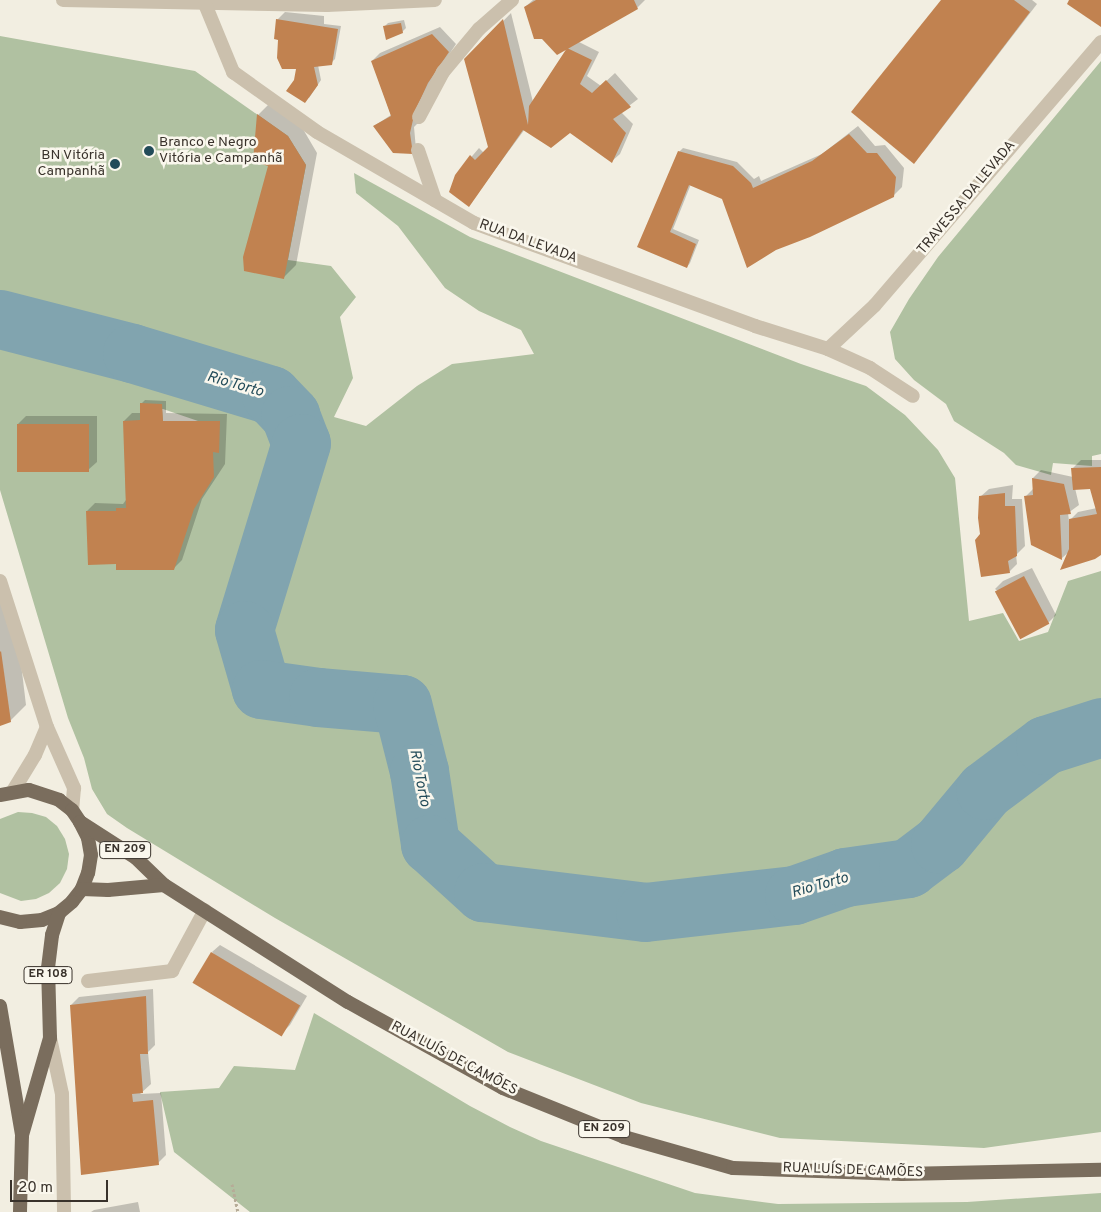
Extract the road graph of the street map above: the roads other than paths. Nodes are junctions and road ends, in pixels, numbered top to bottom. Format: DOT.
graph roads {
  1 [pos="63,0"];
  2 [pos="436,0"];
  3 [pos="512,0"];
  4 [pos="205,4"];
  5 [pos="1101,42"];
  6 [pos="419,117"];
  7 [pos="418,150"];
  8 [pos="435,200"];
  9 [pos="828,349"];
  10 [pos="913,396"];
  11 [pos="0,581"];
  12 [pos="47,727"];
  13 [pos="7,793"];
  14 [pos="72,810"];
  15 [pos="80,822"];
  16 [pos="164,885"];
  17 [pos="82,890"];
  18 [pos="205,910"];
  19 [pos="59,913"];
  20 [pos="0,918"];
  21 [pos="88,981"];
  22 [pos="0,1006"];
  23 [pos="4,1035"];
  24 [pos="50,1038"];
  25 [pos="0,1050"];
  26 [pos="22,1135"];
  27 [pos="1101,1170"];
  28 [pos="20,1212"];
  29 [pos="64,1212"];
  1 -- 4 [label="street"];
  2 -- 4 [label="street"];
  3 -- 6 [label="street"];
  4 -- 8 [label="street, RUA DA LEVADA"];
  5 -- 9 [label="street, TRAVESSA DA LEVADA"];
  7 -- 8 [label="street"];
  8 -- 9 [label="street, RUA DA LEVADA"];
  9 -- 10 [label="street, RUA DA LEVADA"];
  11 -- 12 [label="street"];
  12 -- 13 [label="street"];
  12 -- 14 [label="street"];
  13 -- 14 [label="main road, ER 108"];
  14 -- 15 [label="main road, ER 108"];
  15 -- 16 [label="main road, RUA LUÍS DE CAMÕES / EN 209"];
  15 -- 17 [label="main road, ER 108"];
  16 -- 17 [label="main road"];
  16 -- 18 [label="main road, RUA LUÍS DE CAMÕES / EN 209"];
  17 -- 19 [label="main road, ER 108"];
  18 -- 21 [label="street"];
  18 -- 27 [label="main road, RUA LUÍS DE CAMÕES / EN 209"];
  19 -- 20 [label="main road, ER 108"];
  19 -- 24 [label="main road, ER 108"];
  22 -- 23 [label="main road, ER 108"];
  23 -- 25 [label="street"];
  23 -- 26 [label="main road, ER 108"];
  24 -- 26 [label="main road, ER 108"];
  24 -- 29 [label="street"];
  26 -- 28 [label="main road, ER 108"];
}
